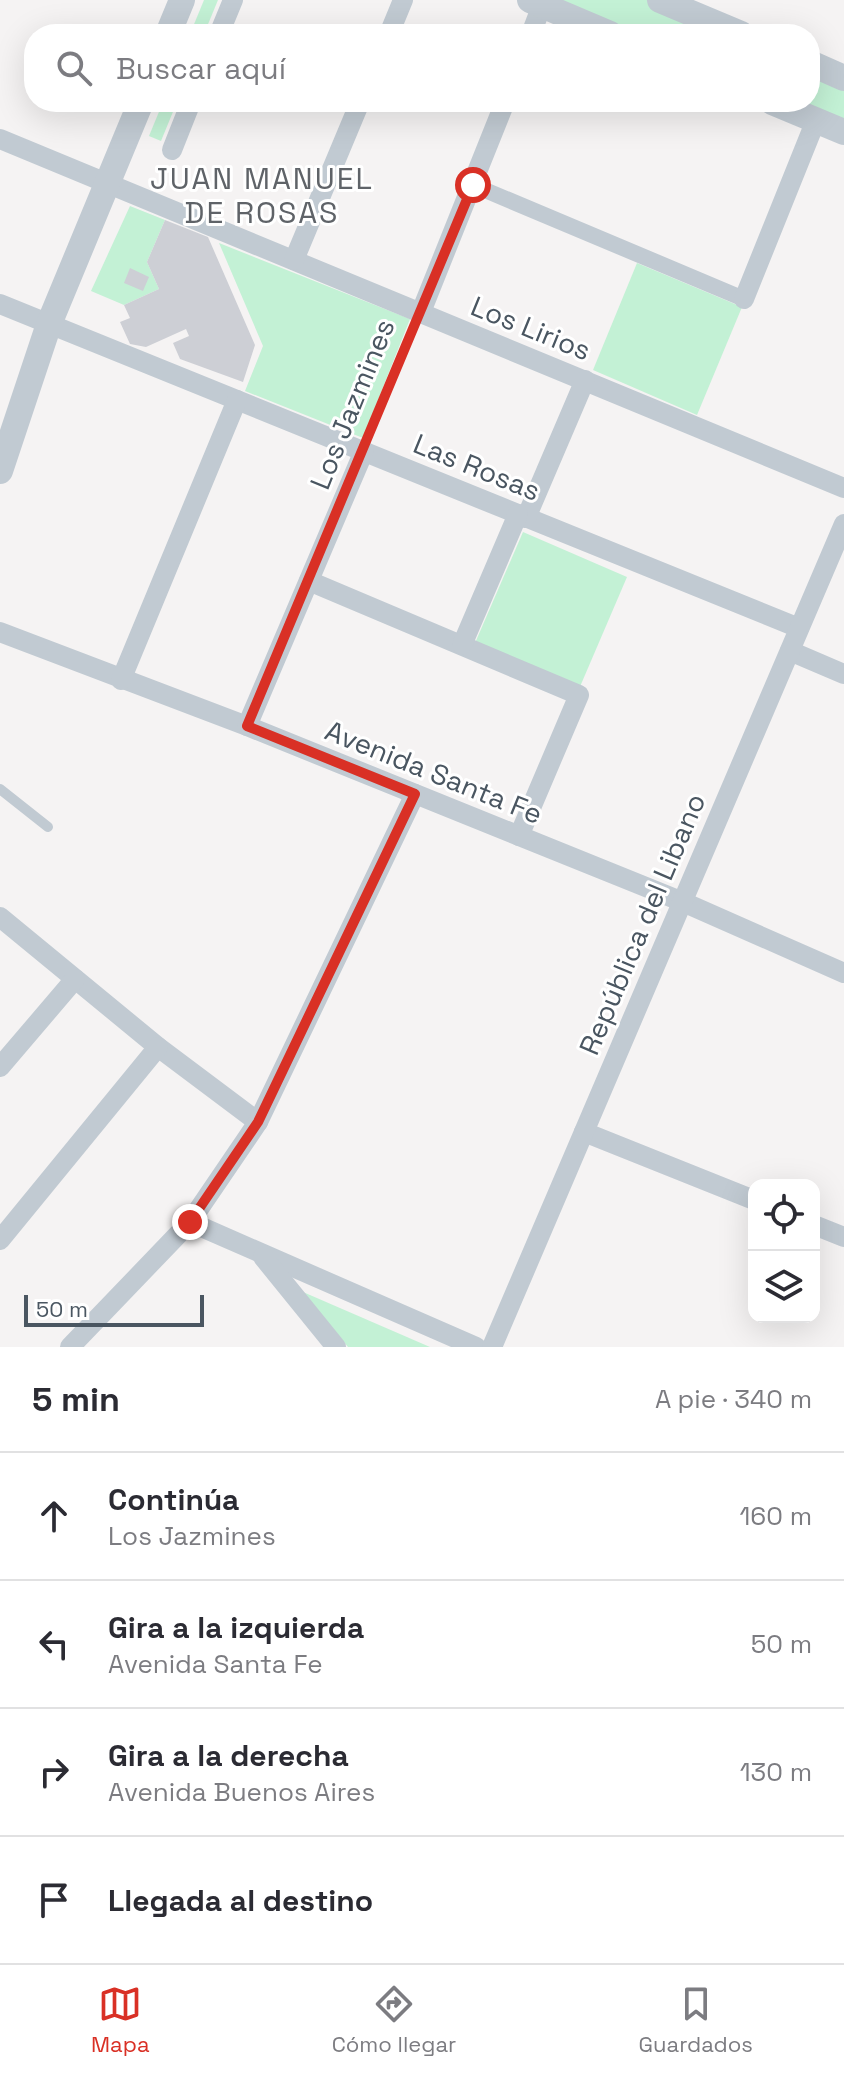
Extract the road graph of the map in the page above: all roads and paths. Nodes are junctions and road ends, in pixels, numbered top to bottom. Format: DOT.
graph roads {
  1 [pos="182,0"];
  2 [pos="233,0"];
  3 [pos="403,0"];
  4 [pos="660,0"];
  5 [pos="536,3"];
  6 [pos="172,24"];
  7 [pos="223,24"];
  8 [pos="393,24"];
  9 [pos="533,24"];
  10 [pos="586,24"];
  11 [pos="717,24"];
  12 [pos="820,67"];
  13 [pos="844,78"];
  14 [pos="137,112"];
  15 [pos="187,112"];
  16 [pos="356,112"];
  17 [pos="501,112"];
  18 [pos="796,112"];
  19 [pos="816,120"];
  20 [pos="844,132"];
  21 [pos="0,139"];
  22 [pos="172,150"];
  23 [pos="107,183"];
  24 [pos="473,185"];
  25 [pos="294,260"];
  26 [pos="744,299"];
  27 [pos="0,304"];
  28 [pos="421,312"];
  29 [pos="49,324"];
  30 [pos="585,380"];
  31 [pos="237,400"];
  32 [pos="364,451"];
  33 [pos="0,471"];
  34 [pos="844,488"];
  35 [pos="522,516"];
  36 [pos="844,524"];
  37 [pos="309,581"];
  38 [pos="799,628"];
  39 [pos="0,632"];
  40 [pos="462,645"];
  41 [pos="790,651"];
  42 [pos="844,674"];
  43 [pos="121,680"];
  44 [pos="247,726"];
  45 [pos="0,789"];
  46 [pos="415,794"];
  47 [pos="48,827"];
  48 [pos="519,836"];
  49 [pos="683,902"];
  50 [pos="0,917"];
  51 [pos="844,973"];
  52 [pos="75,979"];
  53 [pos="158,1047"];
  54 [pos="0,1067"];
  55 [pos="258,1122"];
  56 [pos="584,1132"];
  57 [pos="748,1198"];
  58 [pos="190,1222"];
  59 [pos="820,1227"];
  60 [pos="844,1237"];
  61 [pos="0,1240"];
  62 [pos="259,1252"];
  63 [pos="70,1347"];
  64 [pos="336,1347"];
  65 [pos="476,1347"];
  66 [pos="492,1347"];
  1 -- 6 [label="street"];
  2 -- 7 [label="street"];
  3 -- 8 [label="street"];
  4 -- 11 [label="street"];
  5 -- 9 [label="street"];
  5 -- 10 [label="street"];
  12 -- 13 [label="street"];
  14 -- 23 [label="street"];
  15 -- 22 [label="street"];
  16 -- 25 [label="street"];
  17 -- 24 [label="street, Los Jazmines"];
  18 -- 19 [label="street"];
  19 -- 20 [label="street"];
  19 -- 26 [label="street"];
  21 -- 23 [label="street, Los Lirios"];
  23 -- 25 [label="street, Los Lirios"];
  23 -- 29 [label="street"];
  24 -- 26 [label="street"];
  24 -- 28 [label="street, Los Jazmines"];
  25 -- 28 [label="street, Los Lirios"];
  27 -- 29 [label="street, Las Rosas"];
  28 -- 30 [label="street, Los Lirios"];
  28 -- 32 [label="path, Los Jazmines"];
  29 -- 31 [label="street, Las Rosas"];
  29 -- 33 [label="street"];
  30 -- 34 [label="street, Los Lirios"];
  30 -- 35 [label="street"];
  31 -- 32 [label="street, Las Rosas"];
  31 -- 43 [label="street"];
  32 -- 35 [label="street, Las Rosas"];
  32 -- 37 [label="street, Los Jazmines"];
  35 -- 38 [label="street, Las Rosas"];
  35 -- 40 [label="street"];
  36 -- 38 [label="street, República del Libano"];
  37 -- 40 [label="street"];
  37 -- 44 [label="street, Los Jazmines"];
  38 -- 41 [label="street, República del Libano"];
  39 -- 43 [label="street, Avenida Santa Fe"];
  40 -- 48 [label="street"];
  41 -- 42 [label="street"];
  41 -- 49 [label="street, República del Libano"];
  43 -- 44 [label="street, Avenida Santa Fe"];
  44 -- 46 [label="street, Avenida Santa Fe"];
  45 -- 47 [label="lane"];
  46 -- 48 [label="street, Avenida Santa Fe"];
  46 -- 55 [label="street"];
  48 -- 49 [label="street, Avenida Santa Fe"];
  49 -- 51 [label="street, Avenida Santa Fe"];
  49 -- 56 [label="street, República del Libano"];
  50 -- 52 [label="street"];
  52 -- 53 [label="street"];
  52 -- 54 [label="street"];
  53 -- 55 [label="street"];
  53 -- 61 [label="street"];
  55 -- 58 [label="street"];
  56 -- 57 [label="street"];
  56 -- 66 [label="street, República del Libano"];
  58 -- 62 [label="street"];
  58 -- 63 [label="street"];
  59 -- 60 [label="street"];
  62 -- 64 [label="street"];
  62 -- 65 [label="street"];
}
